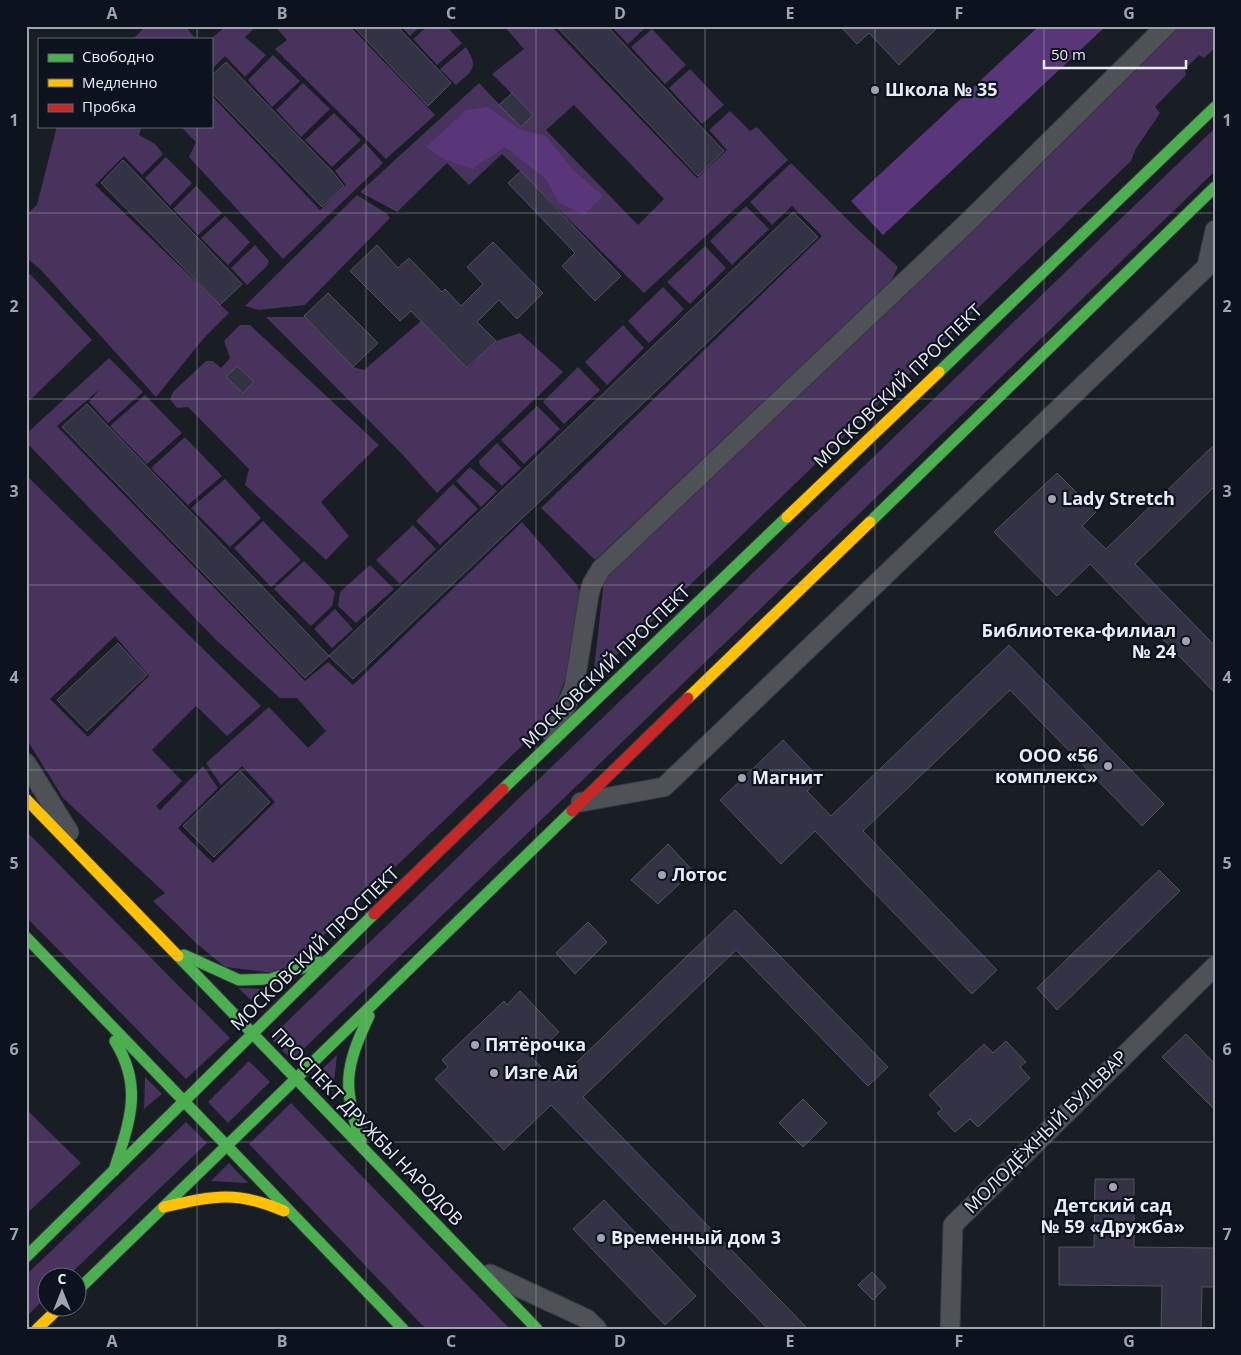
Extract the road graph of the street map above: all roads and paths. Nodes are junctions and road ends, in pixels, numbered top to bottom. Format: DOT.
graph roads {
  1 [pos="1166,26"];
  2 [pos="1215,106"];
  3 [pos="1215,187"];
  4 [pos="1215,230"];
  5 [pos="1211,263"];
  6 [pos="547,748"];
  7 [pos="26,763"];
  8 [pos="26,799"];
  9 [pos="581,802"];
  10 [pos="88,863"];
  11 [pos="26,937"];
  12 [pos="171,949"];
  13 [pos="331,956"];
  14 [pos="1215,966"];
  15 [pos="377,1000"];
  16 [pos="100,1014"];
  17 [pos="253,1034"];
  18 [pos="296,1079"];
  19 [pos="184,1102"];
  20 [pos="227,1146"];
  21 [pos="365,1150"];
  22 [pos="113,1173"];
  23 [pos="164,1207"];
  24 [pos="294,1216"];
  25 [pos="26,1257"];
  26 [pos="480,1269"];
  27 [pos="88,1280"];
  28 [pos="49,1318"];
  29 [pos="37,1329"];
  30 [pos="403,1329"];
  31 [pos="537,1329"];
  32 [pos="597,1329"];
  33 [pos="950,1329"];
  1 -- 6 [label="street"];
  2 -- 6 [label="main road, МОСКОВСКИЙ ПРОСПЕКТ"];
  3 -- 9 [label="main road"];
  4 -- 5 [label="street"];
  5 -- 9 [label="street"];
  6 -- 13 [label="main road, МОСКОВСКИЙ ПРОСПЕКТ"];
  7 -- 10 [label="street"];
  8 -- 10 [label="main road, ПРОСПЕКТ ДРУЖБЫ НАРОДОВ"];
  9 -- 15 [label="main road"];
  10 -- 12 [label="main road, ПРОСПЕКТ ДРУЖБЫ НАРОДОВ"];
  11 -- 16 [label="main road"];
  12 -- 13 [label="main road"];
  12 -- 17 [label="main road, ПРОСПЕКТ ДРУЖБЫ НАРОДОВ"];
  13 -- 17 [label="main road, МОСКОВСКИЙ ПРОСПЕКТ"];
  14 -- 33 [label="street, МОЛОДЁЖНЫЙ БУЛЬВАР"];
  15 -- 18 [label="main road"];
  15 -- 21 [label="main road"];
  16 -- 19 [label="main road"];
  16 -- 22 [label="main road"];
  17 -- 18 [label="main road, ПРОСПЕКТ ДРУЖБЫ НАРОДОВ"];
  17 -- 19 [label="main road, МОСКОВСКИЙ ПРОСПЕКТ"];
  18 -- 20 [label="main road"];
  18 -- 21 [label="main road, ПРОСПЕКТ ДРУЖБЫ НАРОДОВ"];
  19 -- 20 [label="main road"];
  19 -- 22 [label="main road, МОСКОВСКИЙ ПРОСПЕКТ"];
  20 -- 23 [label="main road"];
  20 -- 24 [label="main road"];
  21 -- 26 [label="main road, ПРОСПЕКТ ДРУЖБЫ НАРОДОВ"];
  22 -- 25 [label="main road, МОСКОВСКИЙ ПРОСПЕКТ"];
  23 -- 24 [label="main road"];
  23 -- 27 [label="main road"];
  24 -- 30 [label="main road"];
  26 -- 31 [label="main road, ПРОСПЕКТ ДРУЖБЫ НАРОДОВ"];
  26 -- 32 [label="street"];
  28 -- 29 [label="main road"];
}
